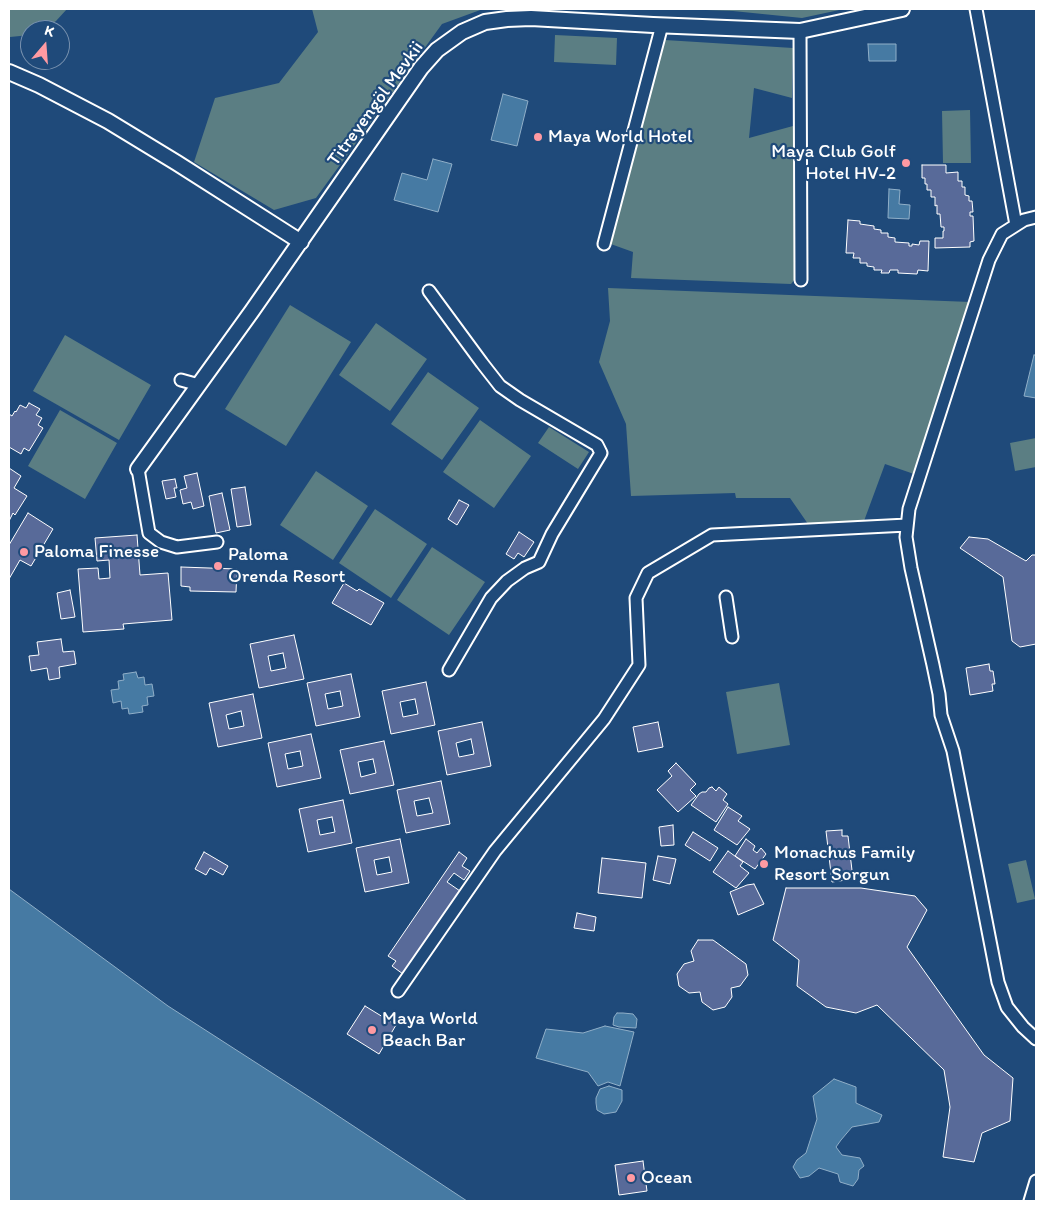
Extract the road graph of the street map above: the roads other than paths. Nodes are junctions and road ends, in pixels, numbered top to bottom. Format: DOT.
graph roads {
  1 [pos="902,9"];
  2 [pos="976,9"];
  3 [pos="662,25"];
  4 [pos="800,31"];
  5 [pos="9,72"];
  6 [pos="1036,217"];
  7 [pos="1016,225"];
  8 [pos="301,242"];
  9 [pos="604,244"];
  10 [pos="801,280"];
  11 [pos="430,291"];
  12 [pos="181,380"];
  13 [pos="199,386"];
  14 [pos="138,469"];
  15 [pos="907,524"];
  16 [pos="217,542"];
  17 [pos="726,597"];
  18 [pos="732,637"];
  19 [pos="449,670"];
  20 [pos="398,991"];
  21 [pos="1036,1039"];
  22 [pos="1036,1181"];
  23 [pos="1030,1201"];
  1 -- 4 [label="street, Titreyengöl Mevkii"];
  2 -- 7 [label="street"];
  3 -- 4 [label="street, Titreyengöl Mevkii"];
  3 -- 8 [label="street, Titreyengöl Mevkii"];
  3 -- 9 [label="street"];
  4 -- 10 [label="street"];
  5 -- 8 [label="street"];
  6 -- 7 [label="street"];
  7 -- 15 [label="street"];
  8 -- 13 [label="street, Titreyengöl Mevkii"];
  11 -- 19 [label="street"];
  12 -- 13 [label="street"];
  13 -- 14 [label="street, Titreyengöl Mevkii"];
  14 -- 16 [label="street"];
  15 -- 20 [label="street"];
  15 -- 21 [label="street"];
  17 -- 18 [label="street"];
  22 -- 23 [label="street"];
}
